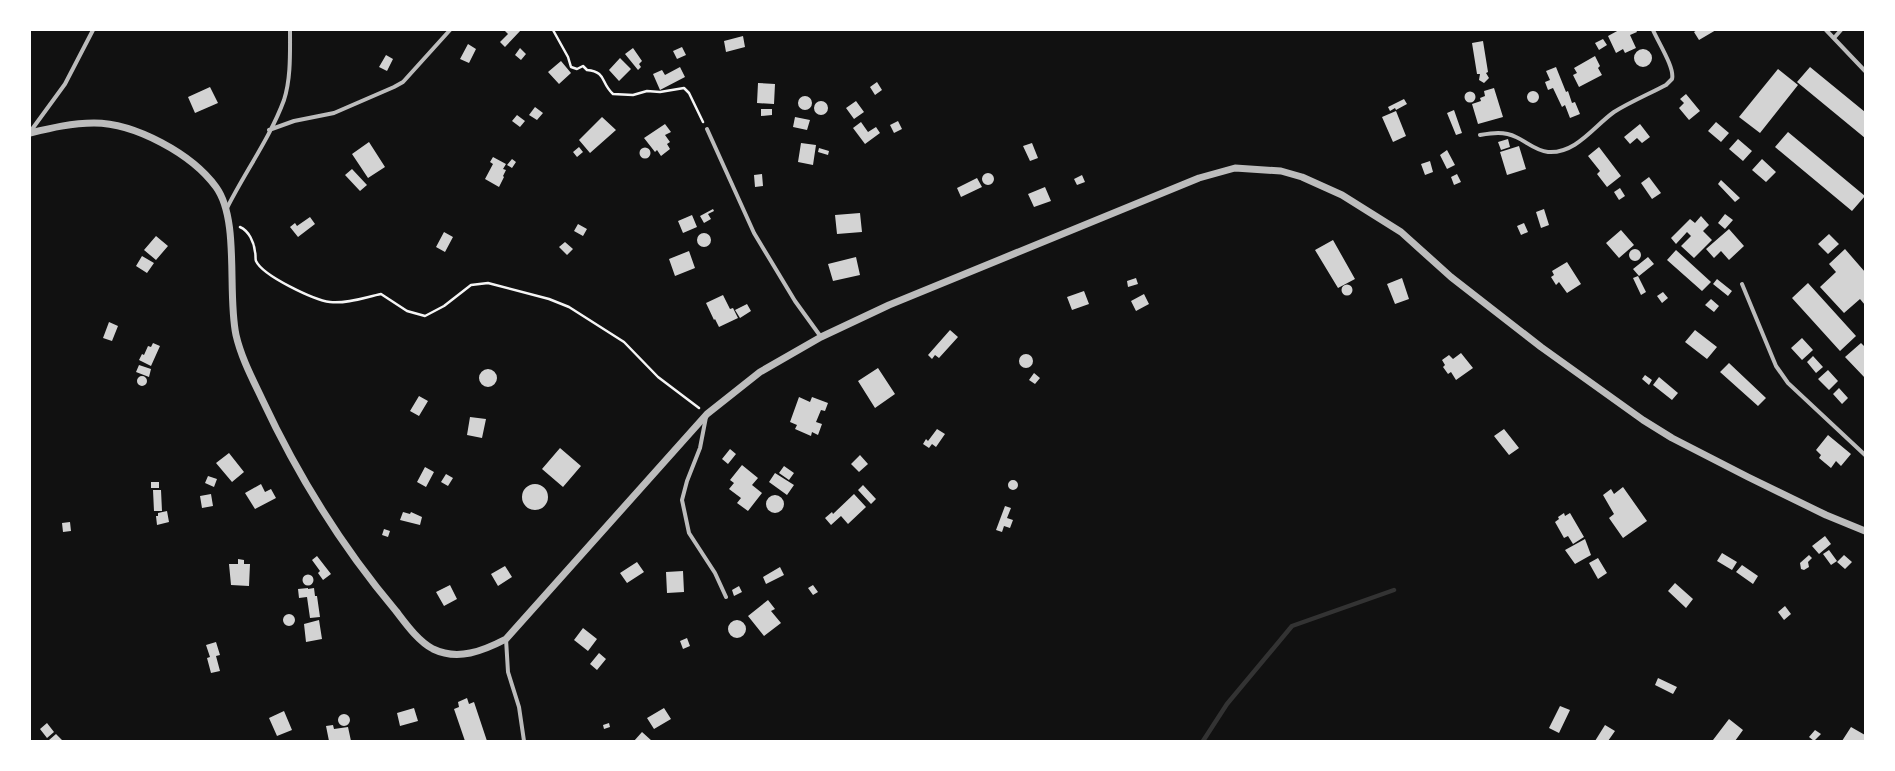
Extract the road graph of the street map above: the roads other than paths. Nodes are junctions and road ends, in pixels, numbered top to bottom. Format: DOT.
graph roads {
  1 [pos="93,30"];
  2 [pos="290,30"];
  3 [pos="450,30"];
  4 [pos="1653,30"];
  5 [pos="1826,30"];
  6 [pos="1842,30"];
  7 [pos="1834,38"];
  8 [pos="1865,71"];
  9 [pos="707,129"];
  10 [pos="269,130"];
  11 [pos="30,133"];
  12 [pos="1480,135"];
  13 [pos="227,208"];
  14 [pos="1742,284"];
  15 [pos="821,337"];
  16 [pos="707,414"];
  17 [pos="1865,455"];
  18 [pos="1865,531"];
  19 [pos="726,597"];
  20 [pos="506,639"];
  21 [pos="524,741"];
  1 -- 11 [label="street"];
  2 -- 10 [label="street"];
  3 -- 10 [label="street"];
  4 -- 12 [label="street"];
  5 -- 7 [label="street"];
  6 -- 7 [label="street"];
  7 -- 8 [label="street"];
  9 -- 15 [label="street"];
  10 -- 13 [label="street"];
  11 -- 13 [label="street"];
  13 -- 20 [label="street"];
  14 -- 17 [label="street"];
  15 -- 16 [label="street"];
  15 -- 18 [label="street"];
  16 -- 19 [label="street"];
  16 -- 20 [label="street"];
  20 -- 21 [label="street"];
}
